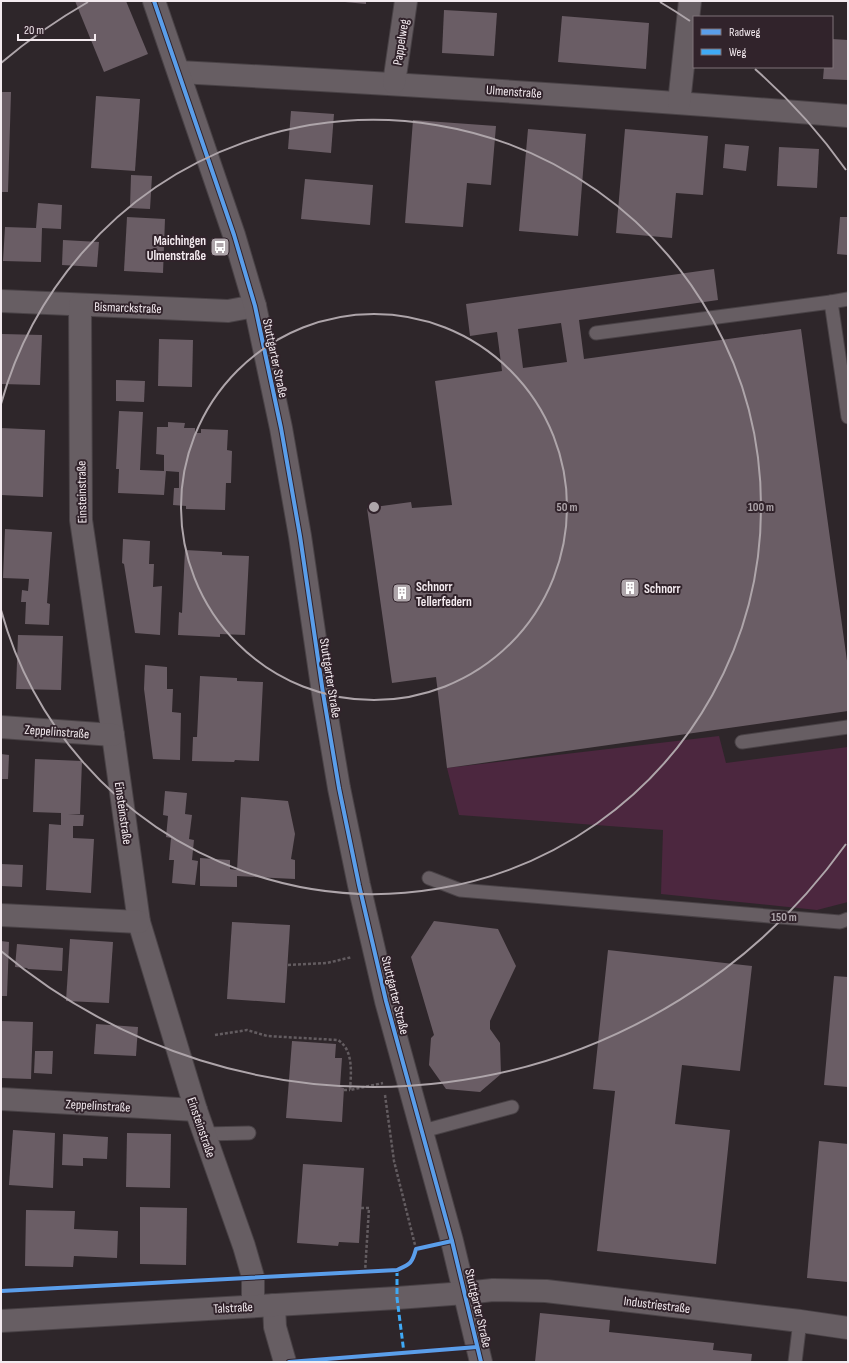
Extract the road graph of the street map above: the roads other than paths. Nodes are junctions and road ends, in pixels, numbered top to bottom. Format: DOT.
graph roads {
  1 [pos="154,1"];
  2 [pos="406,1"];
  3 [pos="690,1"];
  4 [pos="179,72"];
  5 [pos="394,83"];
  6 [pos="679,102"];
  7 [pos="848,116"];
  8 [pos="848,299"];
  9 [pos="1,302"];
  10 [pos="831,302"];
  11 [pos="80,305"];
  12 [pos="255,306"];
  13 [pos="596,333"];
  14 [pos="848,416"];
  15 [pos="1,727"];
  16 [pos="848,727"];
  17 [pos="113,735"];
  18 [pos="742,742"];
  19 [pos="429,878"];
  20 [pos="1,915"];
  21 [pos="848,919"];
  22 [pos="139,922"];
  23 [pos="1,1099"];
  24 [pos="512,1107"];
  25 [pos="196,1110"];
  26 [pos="423,1131"];
  27 [pos="249,1132"];
  28 [pos="204,1134"];
  29 [pos="465,1293"];
  30 [pos="274,1305"];
  31 [pos="253,1306"];
  32 [pos="1,1320"];
  33 [pos="800,1321"];
  34 [pos="848,1328"];
  35 [pos="285,1362"];
  36 [pos="481,1362"];
  37 [pos="795,1362"];
  1 -- 4 [label="street, Stuttgarter Straße"];
  2 -- 5 [label="street, Pappelweg"];
  3 -- 6 [label="street"];
  4 -- 5 [label="street, Ulmenstraße"];
  4 -- 12 [label="street, Stuttgarter Straße"];
  5 -- 6 [label="street, Ulmenstraße"];
  6 -- 7 [label="street, Ulmenstraße"];
  8 -- 10 [label="lane"];
  9 -- 11 [label="street, Bismarckstraße"];
  10 -- 13 [label="lane"];
  10 -- 14 [label="lane"];
  11 -- 12 [label="street, Bismarckstraße"];
  11 -- 17 [label="street, Einsteinstraße"];
  12 -- 26 [label="street, Stuttgarter Straße"];
  15 -- 17 [label="street, Zeppelinstraße"];
  16 -- 18 [label="lane"];
  17 -- 22 [label="street, Einsteinstraße"];
  19 -- 21 [label="lane"];
  20 -- 22 [label="street"];
  22 -- 25 [label="street, Einsteinstraße"];
  23 -- 25 [label="street, Zeppelinstraße"];
  24 -- 26 [label="lane"];
  25 -- 28 [label="street, Einsteinstraße"];
  26 -- 29 [label="street, Stuttgarter Straße"];
  27 -- 28 [label="lane"];
  28 -- 31 [label="street, Einsteinstraße"];
  29 -- 30 [label="street, Talstraße"];
  29 -- 33 [label="street, Industriestraße"];
  29 -- 36 [label="street, Stuttgarter Straße"];
  30 -- 31 [label="street, Talstraße"];
  30 -- 35 [label="street"];
  31 -- 32 [label="street, Talstraße"];
  33 -- 34 [label="street, Industriestraße"];
  33 -- 37 [label="lane"];
}
